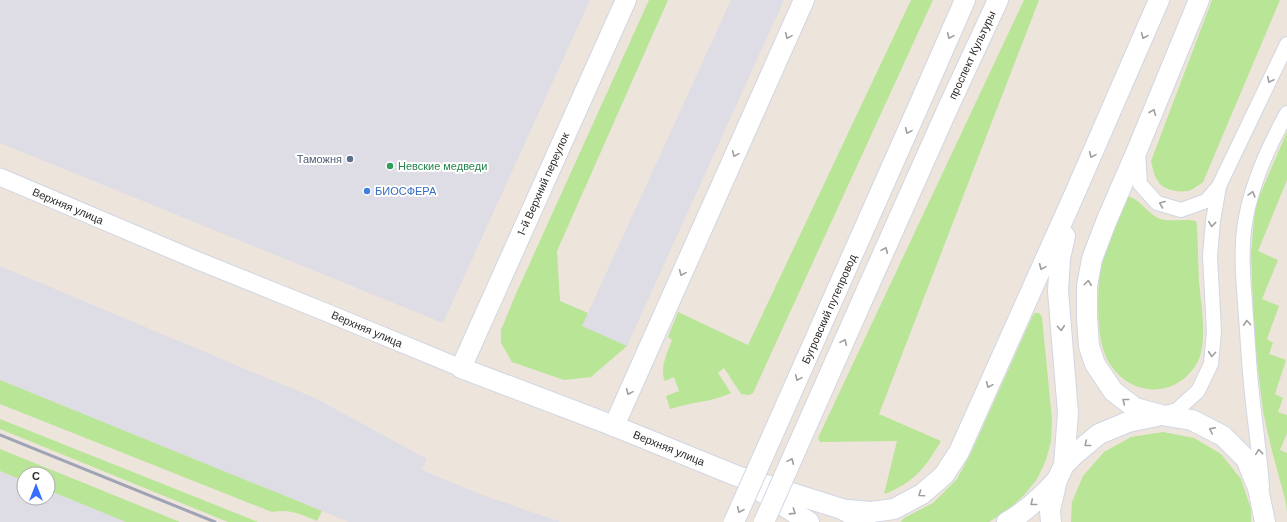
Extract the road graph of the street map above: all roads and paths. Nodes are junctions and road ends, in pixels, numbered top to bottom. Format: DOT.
graph roads {
  1 [pos="626,0"];
  2 [pos="804,0"];
  3 [pos="965,0"];
  4 [pos="998,0"];
  5 [pos="1159,0"];
  6 [pos="1199,0"];
  7 [pos="1287,44"];
  8 [pos="1287,113"];
  9 [pos="1138,148"];
  10 [pos="0,177"];
  11 [pos="1220,186"];
  12 [pos="1075,193"];
  13 [pos="461,368"];
  14 [pos="1161,415"];
  15 [pos="614,426"];
  16 [pos="1061,473"];
  17 [pos="737,476"];
  18 [pos="842,510"];
  19 [pos="1265,521"];
  20 [pos="734,522"];
  21 [pos="764,522"];
  22 [pos="809,522"];
  23 [pos="864,522"];
  24 [pos="1007,522"];
  25 [pos="1051,522"];
  1 -- 13 [label="main road, 1-й Верхний переулок"];
  2 -- 15 [label="main road, one-way"];
  3 -- 20 [label="main road, Бугровский путепровод, one-way, bridge"];
  21 -- 4 [label="main road, проспект Культуры, one-way, bridge"];
  5 -- 12 [label="main road, one-way"];
  9 -- 6 [label="main road, one-way"];
  7 -- 11 [label="street, one-way"];
  19 -- 8 [label="street, one-way"];
  11 -- 9 [label="street, one-way"];
  14 -- 9 [label="main road, one-way"];
  10 -- 13 [label="street, Верхняя улица"];
  11 -- 14 [label="street, one-way"];
  12 -- 16 [label="main road, one-way"];
  12 -- 18 [label="main road, one-way"];
  13 -- 15 [label="main road, Верхняя улица"];
  14 -- 16 [label="main road, one-way"];
  19 -- 14 [label="main road, one-way"];
  15 -- 17 [label="main road, Верхняя улица"];
  16 -- 24 [label="main road, one-way"];
  16 -- 25 [label="main road"];
  17 -- 18 [label="main road, Верхняя улица"];
  17 -- 22 [label="main road, Верхняя улица, one-way"];
  18 -- 23 [label="main road, Верхняя улица"];
}
